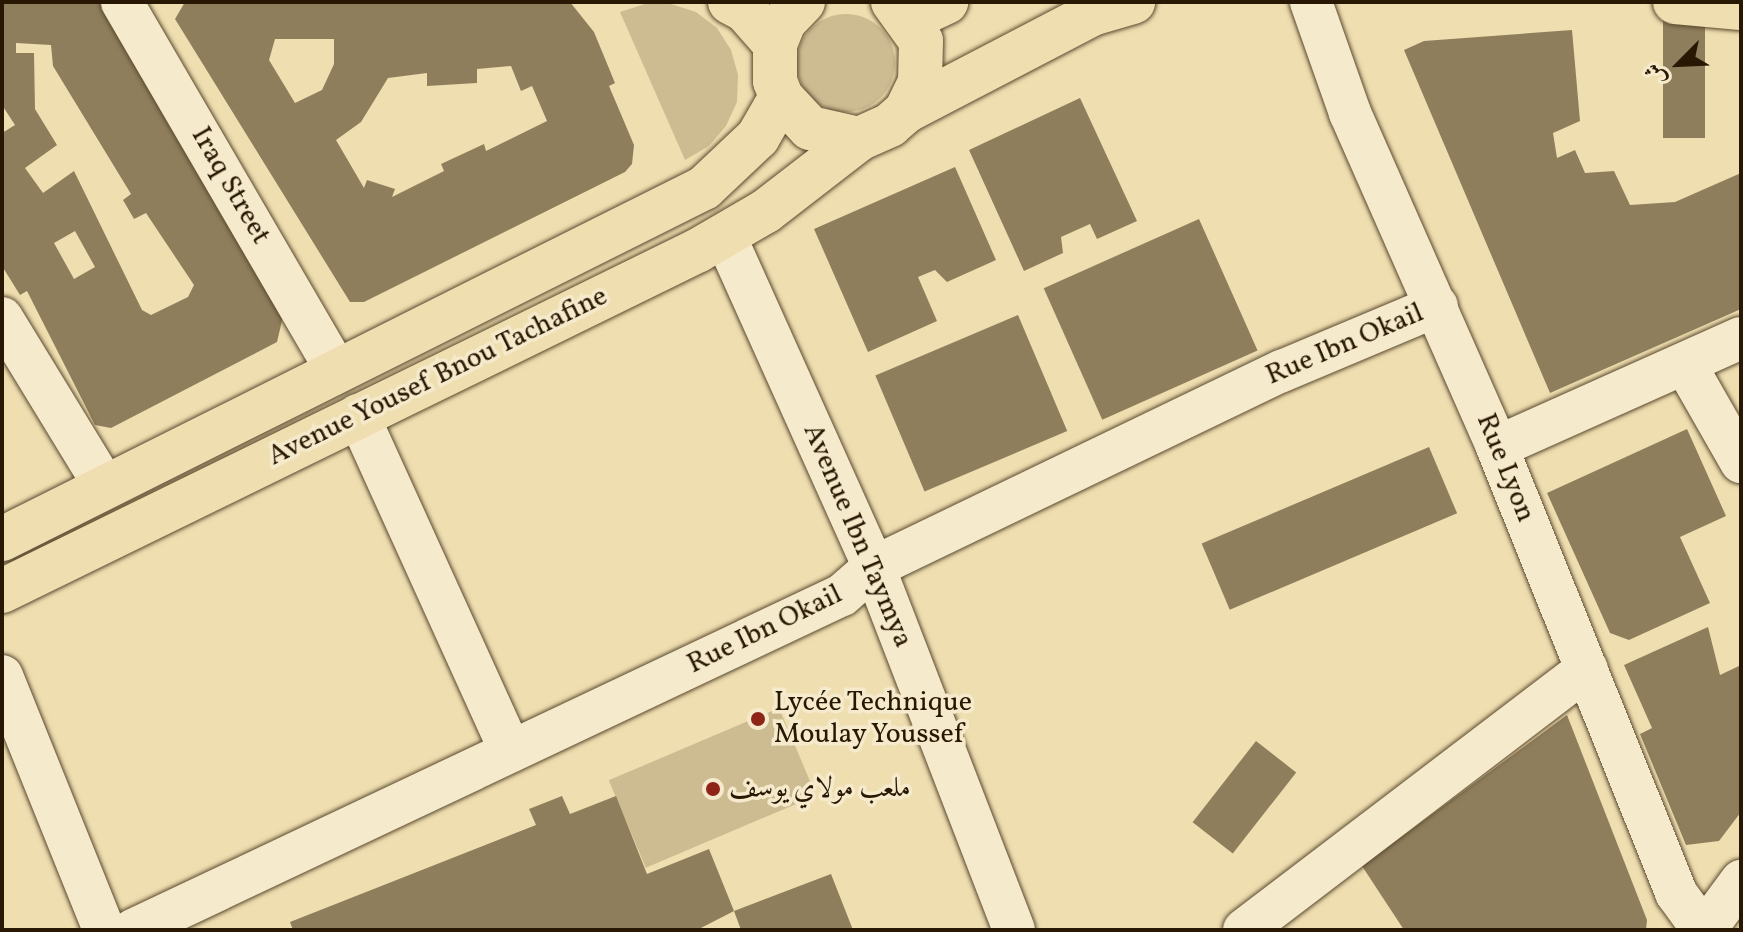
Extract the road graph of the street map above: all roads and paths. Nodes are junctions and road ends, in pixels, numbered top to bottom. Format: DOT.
graph roads {
  1 [pos="122,2"];
  2 [pos="730,2"];
  3 [pos="803,2"];
  4 [pos="1133,2"];
  5 [pos="1311,2"];
  6 [pos="1675,2"];
  7 [pos="916,8"];
  8 [pos="1741,8"];
  9 [pos="775,44"];
  10 [pos="781,97"];
  11 [pos="906,111"];
  12 [pos="859,139"];
  13 [pos="725,236"];
  14 [pos="1437,306"];
  15 [pos="2,318"];
  16 [pos="1741,338"];
  17 [pos="1685,364"];
  18 [pos="337,371"];
  19 [pos="358,415"];
  20 [pos="1497,447"];
  21 [pos="1741,462"];
  22 [pos="105,487"];
  23 [pos="2,539"];
  24 [pos="874,567"];
  25 [pos="2,591"];
  26 [pos="1587,669"];
  27 [pos="2,676"];
  28 [pos="510,750"];
  29 [pos="1741,881"];
  30 [pos="104,930"];
  31 [pos="133,930"];
  32 [pos="1014,930"];
  33 [pos="1244,930"];
  34 [pos="1704,930"];
  1 -- 18 [label="street, Iraq Street"];
  2 -- 9 [label="main road"];
  3 -- 9 [label="main road"];
  4 -- 11 [label="main road, Avenue Yousef Bnou Tachafine"];
  5 -- 14 [label="street, Rue Lyon"];
  6 -- 8 [label="main road"];
  7 -- 11 [label="main road"];
  9 -- 10 [label="main road"];
  10 -- 12 [label="main road"];
  10 -- 18 [label="main road, Avenue Yousef Bnou Tachafine"];
  11 -- 12 [label="main road, Avenue Yousef Bnou Tachafine"];
  12 -- 13 [label="main road, Avenue Yousef Bnou Tachafine"];
  13 -- 19 [label="main road, Avenue Yousef Bnou Tachafine"];
  13 -- 24 [label="street, Avenue Ibn Taymya"];
  14 -- 20 [label="street, Rue Lyon"];
  14 -- 24 [label="street, Rue Ibn Okail"];
  15 -- 22 [label="street"];
  16 -- 17 [label="street"];
  17 -- 20 [label="street"];
  17 -- 21 [label="street"];
  18 -- 22 [label="main road, Avenue Yousef Bnou Tachafine"];
  19 -- 25 [label="main road, Avenue Yousef Bnou Tachafine"];
  19 -- 28 [label="street"];
  20 -- 26 [label="street, Rue Lyon"];
  22 -- 23 [label="main road, Avenue Yousef Bnou Tachafine"];
  24 -- 28 [label="street, Rue Ibn Okail"];
  24 -- 32 [label="street, Avenue Ibn Taymya"];
  26 -- 33 [label="street"];
  26 -- 34 [label="street, Rue Lyon"];
  27 -- 30 [label="street"];
  28 -- 31 [label="street, Rue Ibn Okail"];
  29 -- 34 [label="street"];
}
